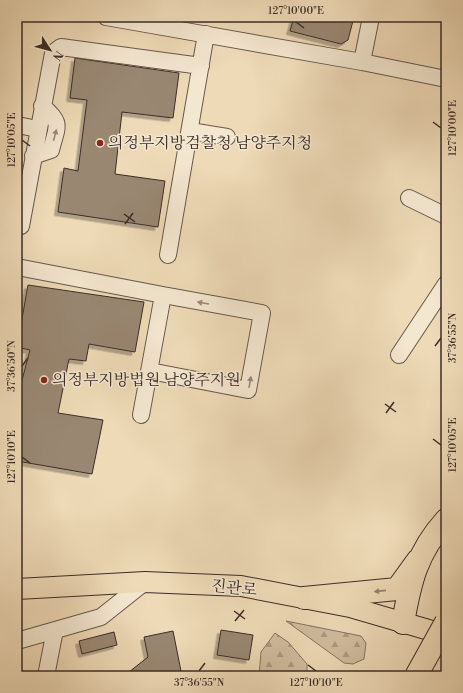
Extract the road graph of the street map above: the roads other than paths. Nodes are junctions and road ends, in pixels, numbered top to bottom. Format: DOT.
graph roads {
  1 [pos="106,17"];
  2 [pos="371,17"];
  3 [pos="206,34"];
  4 [pos="362,62"];
  5 [pos="201,66"];
  6 [pos="446,79"];
  7 [pos="42,106"];
  8 [pos="17,125"];
  9 [pos="38,130"];
  10 [pos="190,131"];
  11 [pos="227,137"];
  12 [pos="33,156"];
  13 [pos="409,198"];
  14 [pos="446,216"];
  15 [pos="21,226"];
  16 [pos="168,255"];
  17 [pos="17,267"];
  18 [pos="446,284"];
  19 [pos="163,295"];
  20 [pos="399,355"];
  21 [pos="150,370"];
  22 [pos="142,415"];
  23 [pos="446,520"];
  24 [pos="418,560"];
  25 [pos="145,582"];
  26 [pos="17,588"];
  27 [pos="304,598"];
  28 [pos="446,622"];
  29 [pos="403,623"];
  30 [pos="55,630"];
  31 [pos="446,635"];
  32 [pos="17,641"];
  33 [pos="46,676"];
  34 [pos="416,676"];
  1 -- 3 [label="street"];
  2 -- 4 [label="street"];
  3 -- 4 [label="street"];
  3 -- 5 [label="street"];
  4 -- 6 [label="street"];
  5 -- 7 [label="street"];
  5 -- 10 [label="street"];
  7 -- 9 [label="street"];
  12 -- 7 [label="street, one-way"];
  8 -- 9 [label="street"];
  9 -- 12 [label="street"];
  10 -- 11 [label="street"];
  10 -- 16 [label="street"];
  12 -- 15 [label="street"];
  13 -- 14 [label="street"];
  17 -- 19 [label="street"];
  18 -- 20 [label="street"];
  19 -- 21 [label="street"];
  21 -- 19 [label="street, one-way"];
  21 -- 22 [label="street"];
  23 -- 24 [label="highway"];
  24 -- 27 [label="highway, one-way"];
  24 -- 29 [label="highway"];
  25 -- 26 [label="main road, 진관로"];
  25 -- 27 [label="main road, 진관로"];
  25 -- 30 [label="street"];
  27 -- 29 [label="main road, 진관로"];
  28 -- 34 [label="highway, bridge"];
  29 -- 31 [label="main road, 진관로"];
  30 -- 32 [label="street"];
  30 -- 33 [label="street"];
}
